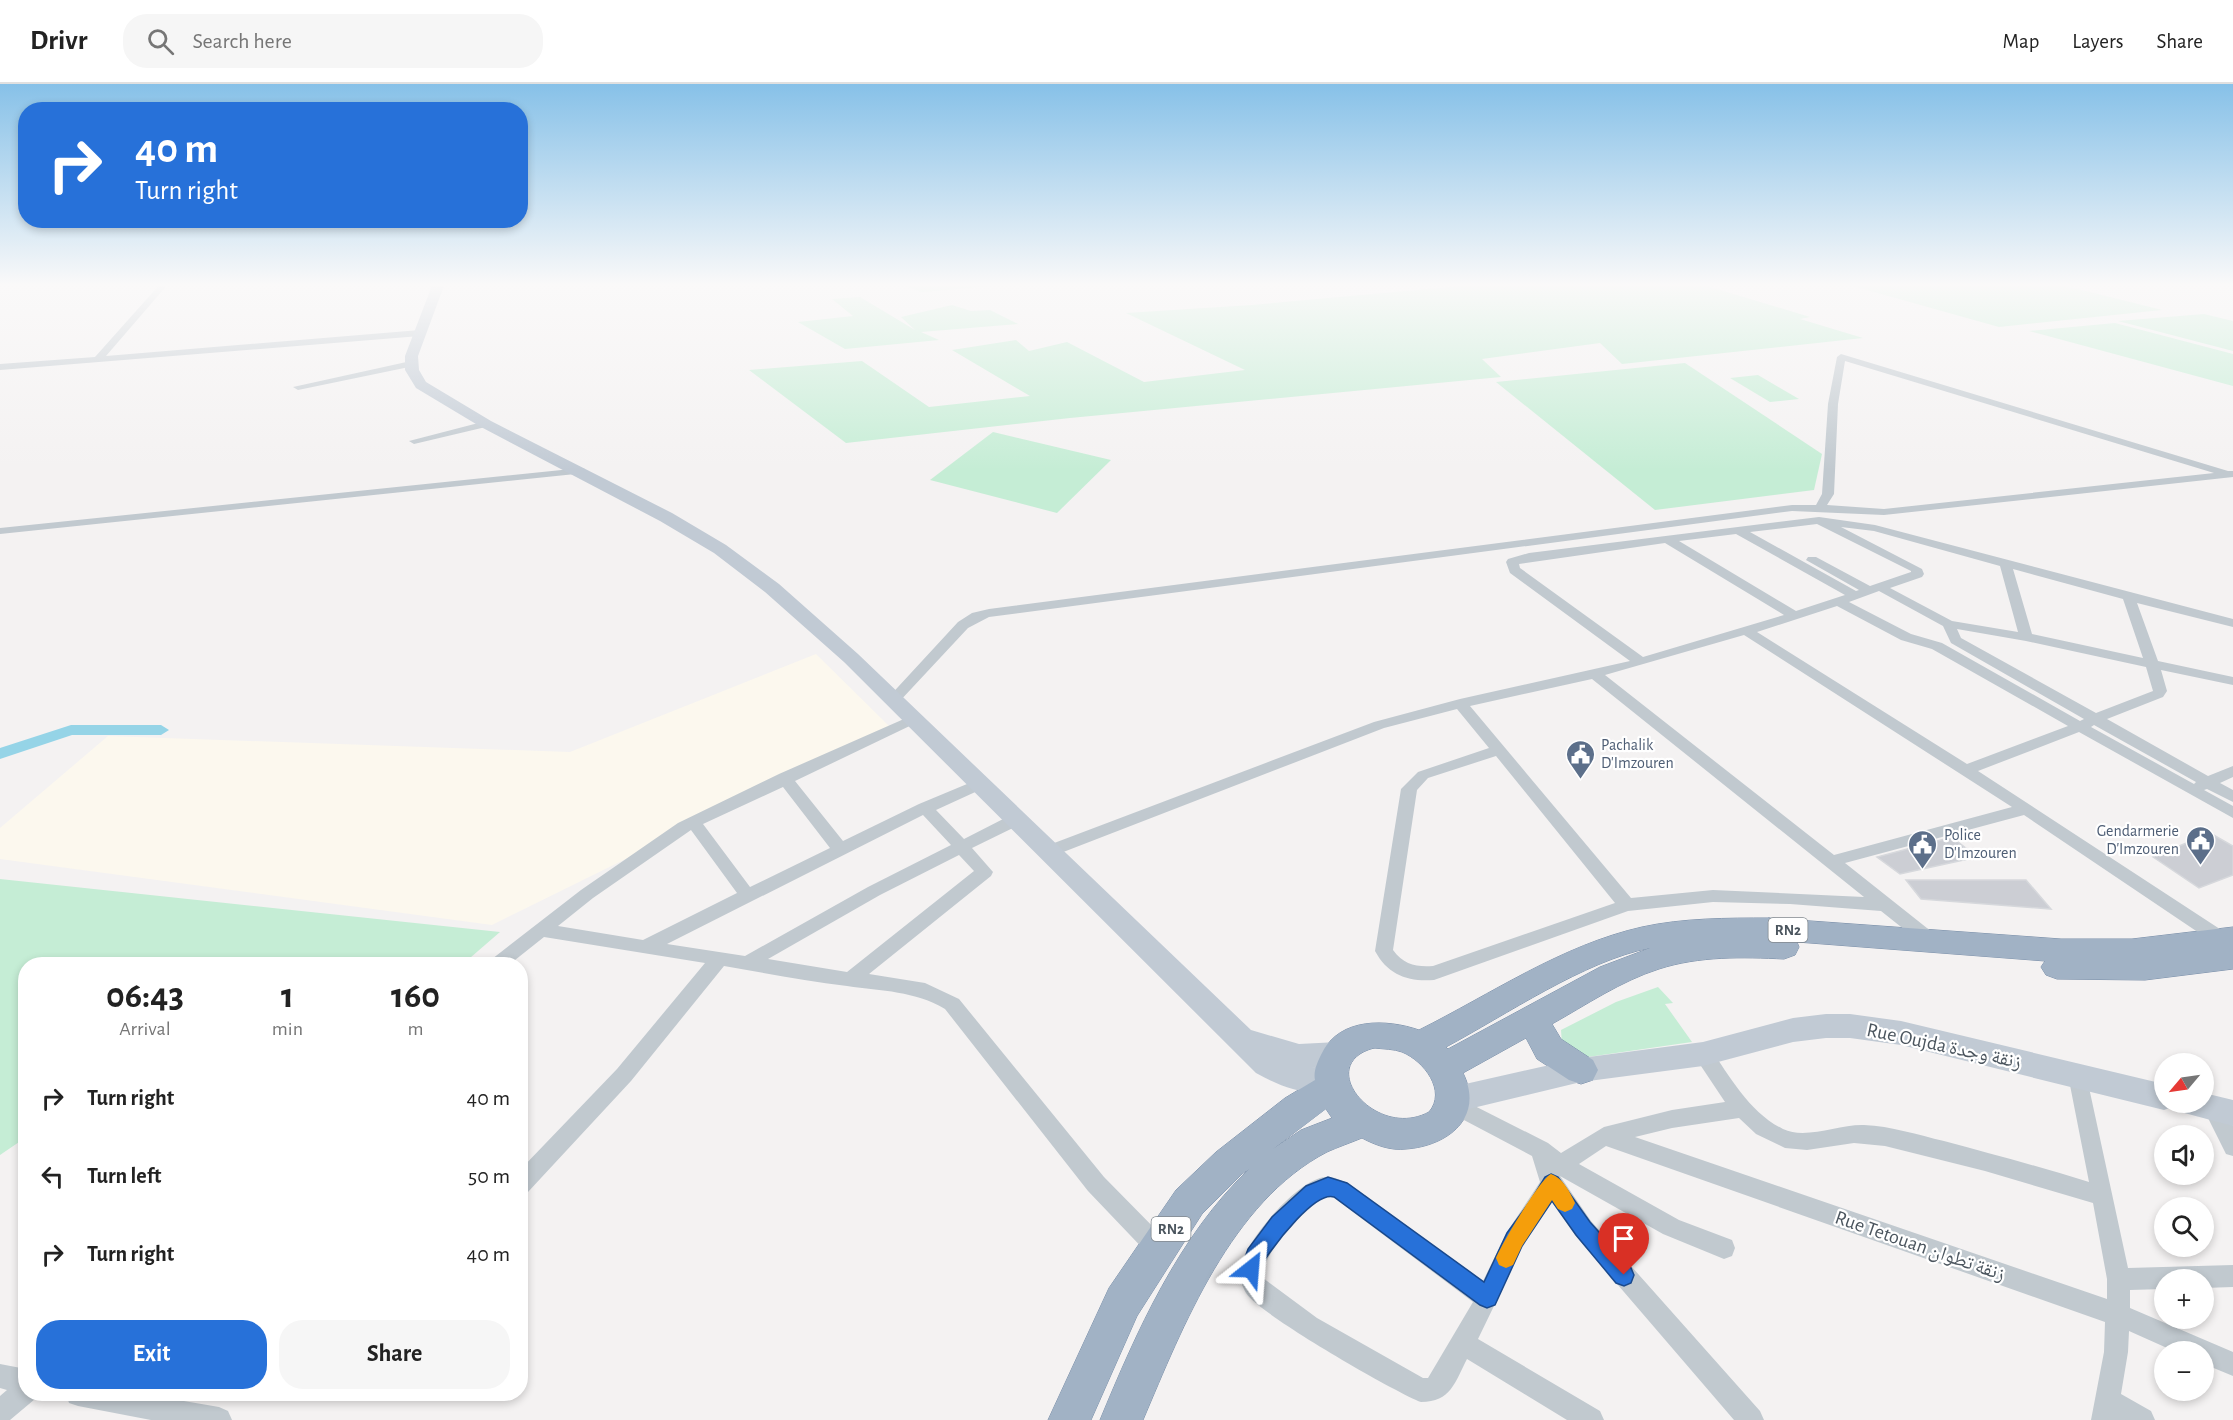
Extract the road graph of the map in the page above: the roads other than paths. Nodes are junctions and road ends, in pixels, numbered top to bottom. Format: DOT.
graph roads {
  1 [pos="110,345"];
  2 [pos="272,345"];
  3 [pos="416,345"];
  4 [pos="97,360"];
  5 [pos="411,364"];
  6 [pos="0,368"];
  7 [pos="298,387"];
  8 [pos="486,424"];
  9 [pos="414,441"];
  10 [pos="581,471"];
  11 [pos="2232,474"];
  12 [pos="1820,507"];
  13 [pos="1732,515"];
  14 [pos="1716,517"];
  15 [pos="1819,520"];
  16 [pos="1752,527"];
  17 [pos="1737,529"];
  18 [pos="0,531"];
  19 [pos="1667,539"];
  20 [pos="2005,563"];
  21 [pos="1876,590"];
  22 [pos="1856,596"];
  23 [pos="2128,597"];
  24 [pos="1840,602"];
  25 [pos="1795,616"];
  26 [pos="2233,623"];
  27 [pos="1948,624"];
  28 [pos="1745,630"];
  29 [pos="2026,637"];
  30 [pos="1956,639"];
  31 [pos="1937,646"];
  32 [pos="1641,662"];
  33 [pos="2152,664"];
  34 [pos="1595,674"];
  35 [pos="2233,681"];
  36 [pos="893,700"];
  37 [pos="1460,703"];
  38 [pos="913,719"];
  39 [pos="2094,719"];
  40 [pos="2079,727"];
  41 [pos="1498,750"];
  42 [pos="1966,770"];
  43 [pos="2233,771"];
  44 [pos="784,778"];
  45 [pos="979,784"];
  46 [pos="2200,787"];
  47 [pos="2233,797"];
  48 [pos="925,808"];
  49 [pos="2026,809"];
  50 [pos="2233,813"];
  51 [pos="1015,820"];
  52 [pos="693,822"];
  53 [pos="960,846"];
  54 [pos="841,850"];
  55 [pos="1047,852"];
  56 [pos="1832,861"];
  57 [pos="748,896"];
  58 [pos="1627,905"];
  59 [pos="1887,905"];
  60 [pos="540,930"];
  61 [pos="1932,942"];
  62 [pos="644,947"];
  63 [pos="2229,953"];
  64 [pos="507,957"];
  65 [pos="720,958"];
  66 [pos="747,963"];
  67 [pos="850,980"];
  68 [pos="1532,1019"];
  69 [pos="1703,1054"];
  70 [pos="1581,1070"];
  71 [pos="1334,1073"];
  72 [pos="2078,1075"];
  73 [pos="1444,1080"];
  74 [pos="2154,1094"];
  75 [pos="1741,1109"];
  76 [pos="2214,1113"];
  77 [pos="1361,1123"];
  78 [pos="1604,1136"];
  79 [pos="2233,1147"];
  80 [pos="1556,1174"];
  81 [pos="528,1177"];
  82 [pos="2103,1196"];
  83 [pos="1158,1248"];
  84 [pos="1724,1248"];
  85 [pos="2233,1276"];
  86 [pos="2119,1280"];
  87 [pos="1487,1298"];
  88 [pos="2116,1314"];
  89 [pos="1463,1343"];
  90 [pos="2233,1364"];
  91 [pos="0,1376"];
  92 [pos="18,1379"];
  93 [pos="18,1397"];
  94 [pos="116,1401"];
  95 [pos="2105,1410"];
  96 [pos="0,1412"];
  97 [pos="219,1420"];
  98 [pos="1069,1420"];
  99 [pos="1121,1420"];
  100 [pos="1591,1420"];
  101 [pos="1751,1420"];
  102 [pos="2142,1420"];
  1 -- 4 [label="street"];
  2 -- 4 [label="street"];
  3 -- 5 [label="main road"];
  4 -- 6 [label="street"];
  5 -- 7 [label="street"];
  5 -- 8 [label="main road"];
  8 -- 9 [label="street"];
  8 -- 10 [label="main road"];
  10 -- 18 [label="street"];
  10 -- 36 [label="main road"];
  11 -- 12 [label="street"];
  11 -- 12 [label="street"];
  12 -- 13 [label="street"];
  13 -- 14 [label="street"];
  13 -- 16 [label="street"];
  14 -- 17 [label="street"];
  14 -- 36 [label="street"];
  15 -- 16 [label="street"];
  15 -- 20 [label="street"];
  15 -- 21 [label="street"];
  16 -- 17 [label="street"];
  16 -- 21 [label="street"];
  17 -- 19 [label="street"];
  17 -- 22 [label="street"];
  19 -- 25 [label="street"];
  19 -- 32 [label="street"];
  20 -- 23 [label="street"];
  20 -- 29 [label="street"];
  21 -- 22 [label="street"];
  21 -- 27 [label="street"];
  22 -- 24 [label="street"];
  23 -- 26 [label="street"];
  23 -- 33 [label="street"];
  24 -- 25 [label="street"];
  24 -- 31 [label="street"];
  25 -- 28 [label="street"];
  27 -- 29 [label="street"];
  27 -- 30 [label="street"];
  28 -- 32 [label="street"];
  28 -- 42 [label="street"];
  29 -- 33 [label="street"];
  30 -- 31 [label="street"];
  30 -- 39 [label="street"];
  31 -- 40 [label="street"];
  32 -- 34 [label="street"];
  33 -- 35 [label="street"];
  33 -- 39 [label="street"];
  34 -- 37 [label="street"];
  34 -- 56 [label="street"];
  36 -- 38 [label="main road"];
  37 -- 41 [label="street"];
  37 -- 55 [label="street"];
  38 -- 44 [label="street"];
  38 -- 45 [label="main road"];
  39 -- 40 [label="street"];
  39 -- 46 [label="street"];
  40 -- 42 [label="street"];
  40 -- 46 [label="street"];
  41 -- 58 [label="street"];
  41 -- 58 [label="street"];
  42 -- 49 [label="street"];
  43 -- 46 [label="street"];
  44 -- 52 [label="street"];
  44 -- 54 [label="street"];
  45 -- 48 [label="street"];
  45 -- 51 [label="main road"];
  46 -- 47 [label="street"];
  46 -- 50 [label="street"];
  48 -- 53 [label="street"];
  48 -- 54 [label="street"];
  49 -- 56 [label="street"];
  49 -- 63 [label="street"];
  51 -- 53 [label="street"];
  51 -- 55 [label="main road"];
  52 -- 57 [label="street"];
  52 -- 60 [label="street"];
  53 -- 66 [label="street"];
  53 -- 67 [label="street"];
  54 -- 57 [label="street"];
  55 -- 71 [label="main road"];
  56 -- 59 [label="street"];
  57 -- 62 [label="street"];
  58 -- 59 [label="street"];
  59 -- 61 [label="street"];
  60 -- 62 [label="street"];
  60 -- 64 [label="street"];
  61 -- 63 [label="highway, RN2"];
  61 -- 73 [label="highway, RN2"];
  62 -- 65 [label="street"];
  63 -- 68 [label="highway, RN2"];
  65 -- 66 [label="street"];
  65 -- 81 [label="street"];
  66 -- 67 [label="street"];
  67 -- 83 [label="street"];
  68 -- 70 [label="highway"];
  68 -- 73 [label="highway, RN2"];
  69 -- 70 [label="main road, Rue Oujda زنقة وجدة"];
  69 -- 72 [label="main road, Rue Oujda زنقة وجدة"];
  69 -- 75 [label="street"];
  70 -- 73 [label="main road, Rue Oujda زنقة وجدة"];
  71 -- 73 [label="highway, RN2"];
  71 -- 77 [label="highway, RN2"];
  71 -- 83 [label="highway, RN2"];
  72 -- 74 [label="main road, Rue Oujda زنقة وجدة"];
  72 -- 82 [label="street"];
  73 -- 77 [label="highway, RN2"];
  73 -- 80 [label="street"];
  75 -- 78 [label="street"];
  75 -- 82 [label="street"];
  76 -- 79 [label="street"];
  77 -- 99 [label="highway, RN2"];
  78 -- 80 [label="street"];
  78 -- 88 [label="street, Rue Tetouan زنقة تطوان"];
  80 -- 84 [label="street"];
  80 -- 87 [label="street"];
  80 -- 101 [label="street"];
  82 -- 86 [label="street"];
  83 -- 98 [label="highway, RN2"];
  85 -- 86 [label="street"];
  86 -- 88 [label="street"];
  87 -- 89 [label="street"];
  87 -- 89 [label="street"];
  88 -- 90 [label="street, Rue Tetouan زنقة تطوان"];
  88 -- 95 [label="street"];
  89 -- 100 [label="street"];
  91 -- 92 [label="street"];
  93 -- 96 [label="street"];
  94 -- 97 [label="street"];
  95 -- 102 [label="street"];
}
